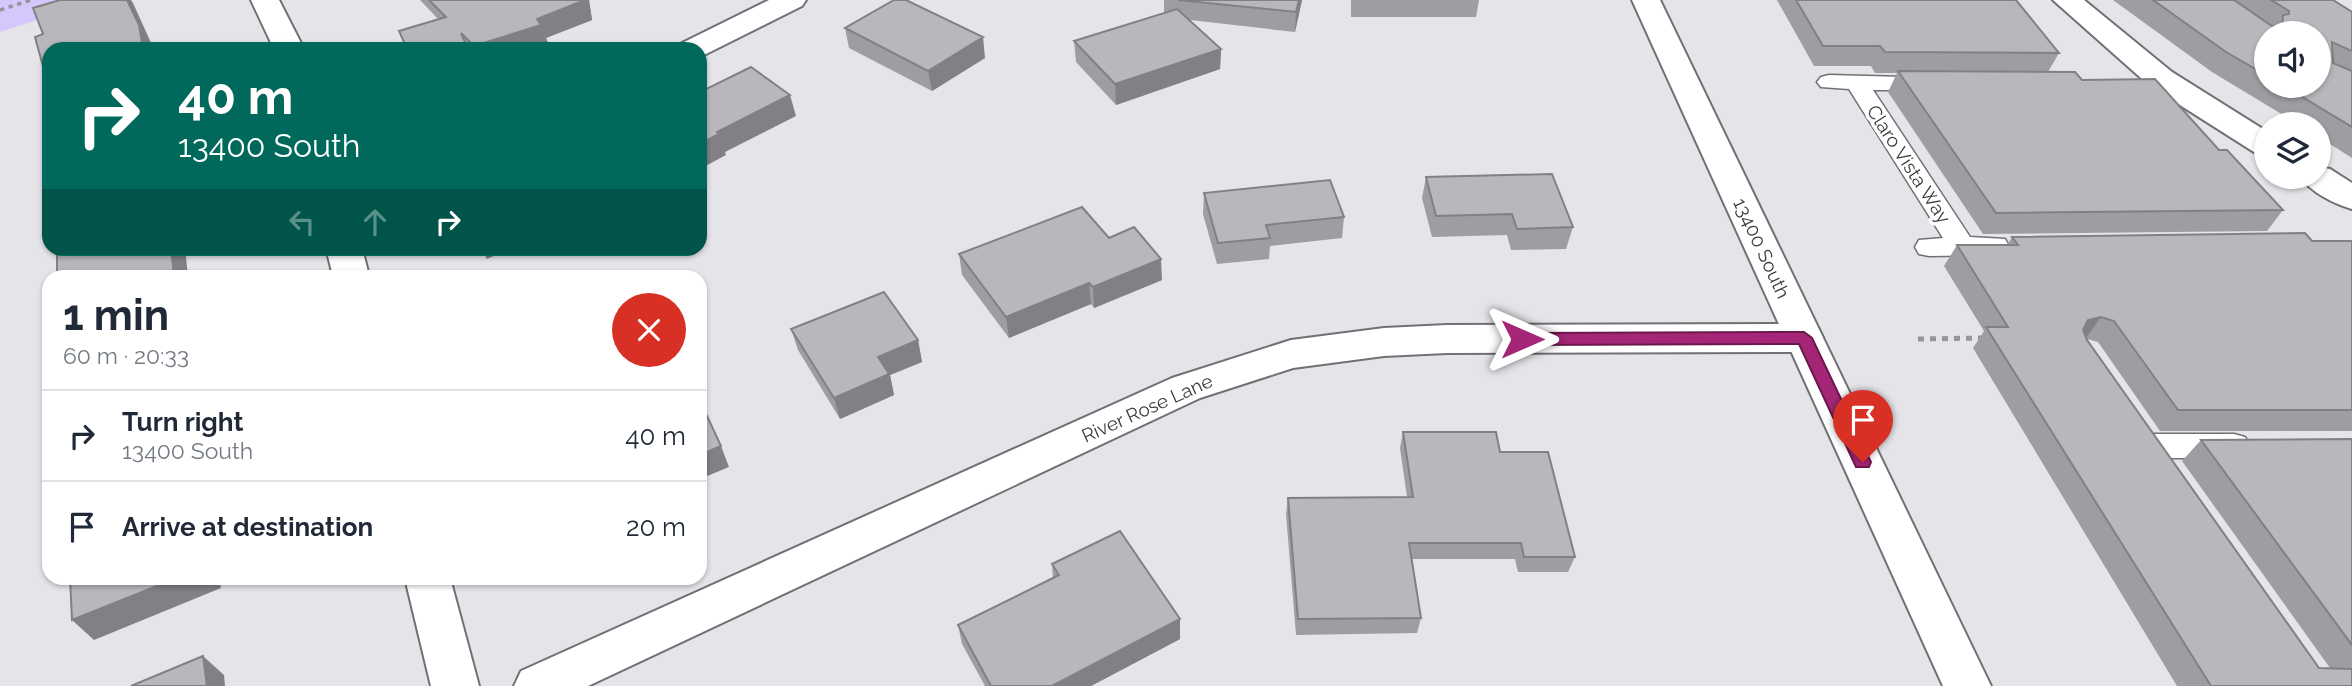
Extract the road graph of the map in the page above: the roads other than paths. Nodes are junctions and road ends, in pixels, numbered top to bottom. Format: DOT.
graph roads {
  1 [pos="265,0"];
  2 [pos="792,0"];
  3 [pos="1646,0"];
  4 [pos="2067,0"];
  5 [pos="286,42"];
  6 [pos="707,42"];
  7 [pos="2161,79"];
  8 [pos="1829,82"];
  9 [pos="1856,82"];
  10 [pos="2130,82"];
  11 [pos="1957,83"];
  12 [pos="2254,137"];
  13 [pos="2331,185"];
  14 [pos="2352,198"];
  15 [pos="1962,246"];
  16 [pos="2025,246"];
  17 [pos="1929,247"];
  18 [pos="1804,338"];
  19 [pos="2259,445"];
  20 [pos="2174,480"];
  21 [pos="430,585"];
  22 [pos="455,686"];
  23 [pos="538,686"];
  24 [pos="1967,686"];
  1 -- 5 [label="street"];
  2 -- 6 [label="street"];
  3 -- 18 [label="street, 13400 South"];
  4 -- 7 [label="street"];
  7 -- 10 [label="lane"];
  7 -- 12 [label="street"];
  8 -- 9 [label="lane"];
  9 -- 11 [label="lane"];
  9 -- 15 [label="lane, Claro Vista Way"];
  13 -- 14 [label="street"];
  15 -- 16 [label="lane"];
  15 -- 17 [label="lane"];
  18 -- 23 [label="street, River Rose Lane"];
  18 -- 24 [label="street, 13400 South"];
  19 -- 20 [label="lane"];
  21 -- 22 [label="street"];
}
